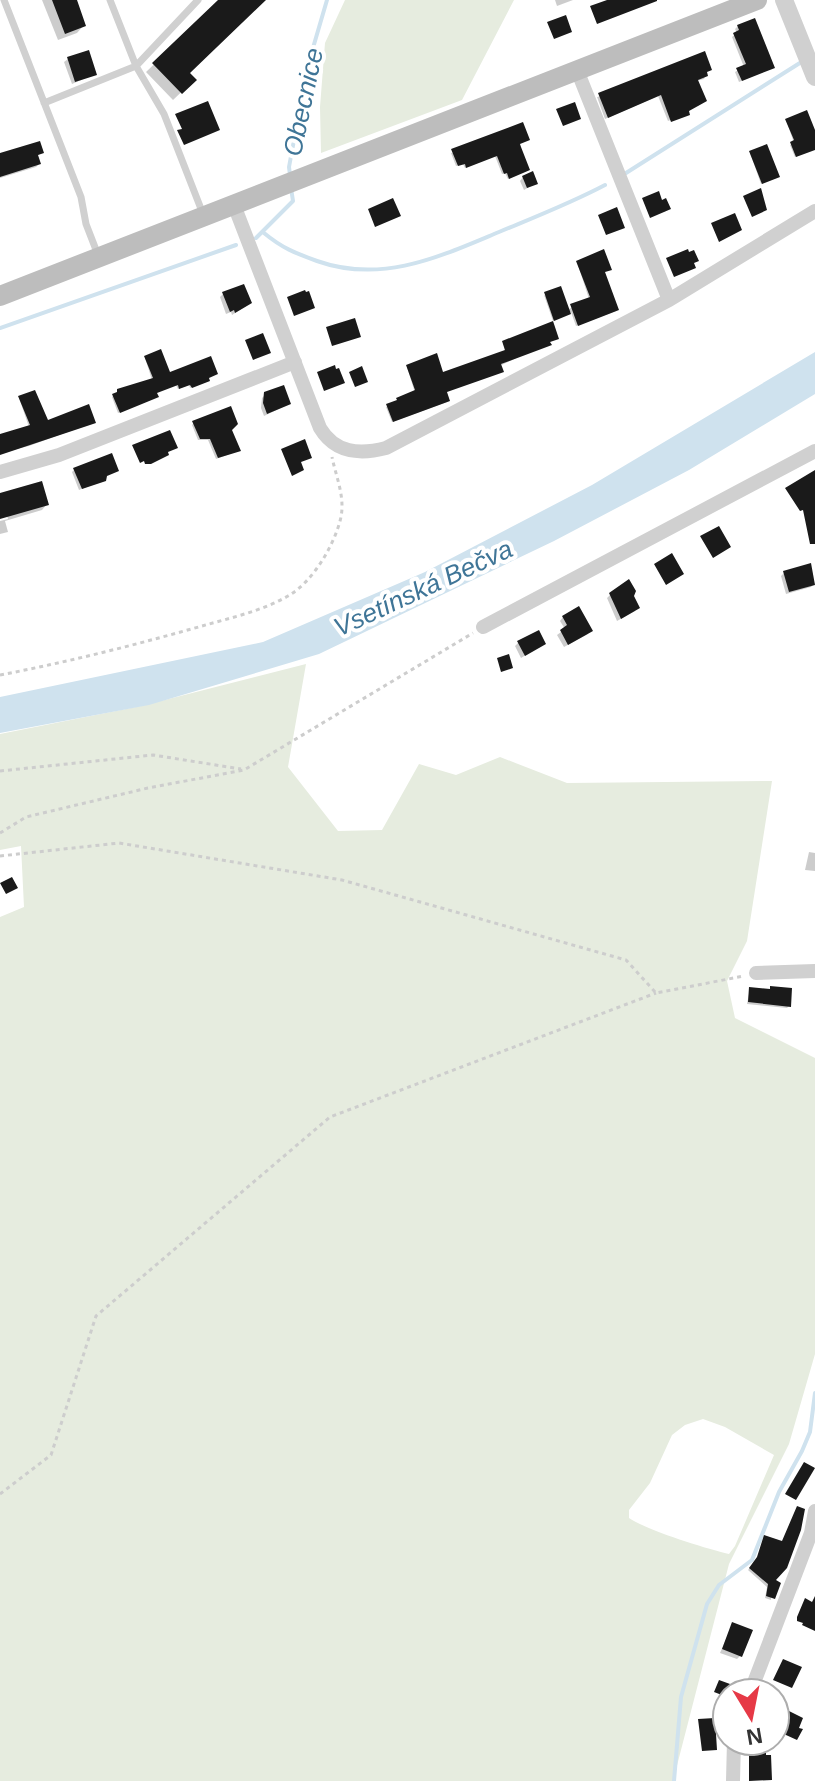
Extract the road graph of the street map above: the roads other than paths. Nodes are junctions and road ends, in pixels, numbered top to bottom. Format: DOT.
graph roads {
  1 [pos="4,0"];
  2 [pos="110,0"];
  3 [pos="757,0"];
  4 [pos="784,0"];
  5 [pos="193,2"];
  6 [pos="136,66"];
  7 [pos="577,70"];
  8 [pos="815,77"];
  9 [pos="44,103"];
  10 [pos="234,205"];
  11 [pos="815,211"];
  12 [pos="204,216"];
  13 [pos="99,257"];
  14 [pos="0,296"];
  15 [pos="669,300"];
  16 [pos="295,362"];
  17 [pos="815,451"];
  18 [pos="0,472"];
  19 [pos="483,627"];
  20 [pos="815,971"];
  21 [pos="756,973"];
  22 [pos="815,1511"];
  23 [pos="813,1534"];
  24 [pos="756,1677"];
  25 [pos="734,1757"];
  26 [pos="733,1781"];
  1 -- 9 [label="lane"];
  2 -- 6 [label="lane"];
  3 -- 7 [label="main road"];
  4 -- 8 [label="street"];
  5 -- 6 [label="lane"];
  6 -- 9 [label="lane"];
  6 -- 12 [label="lane"];
  7 -- 10 [label="main road"];
  7 -- 15 [label="street"];
  9 -- 13 [label="lane"];
  10 -- 12 [label="main road"];
  10 -- 16 [label="street"];
  11 -- 15 [label="street"];
  12 -- 13 [label="main road"];
  13 -- 14 [label="main road"];
  15 -- 16 [label="street"];
  16 -- 18 [label="street"];
  17 -- 19 [label="street"];
  20 -- 21 [label="street"];
  22 -- 23 [label="street"];
  23 -- 24 [label="street"];
  25 -- 26 [label="street"];
}
